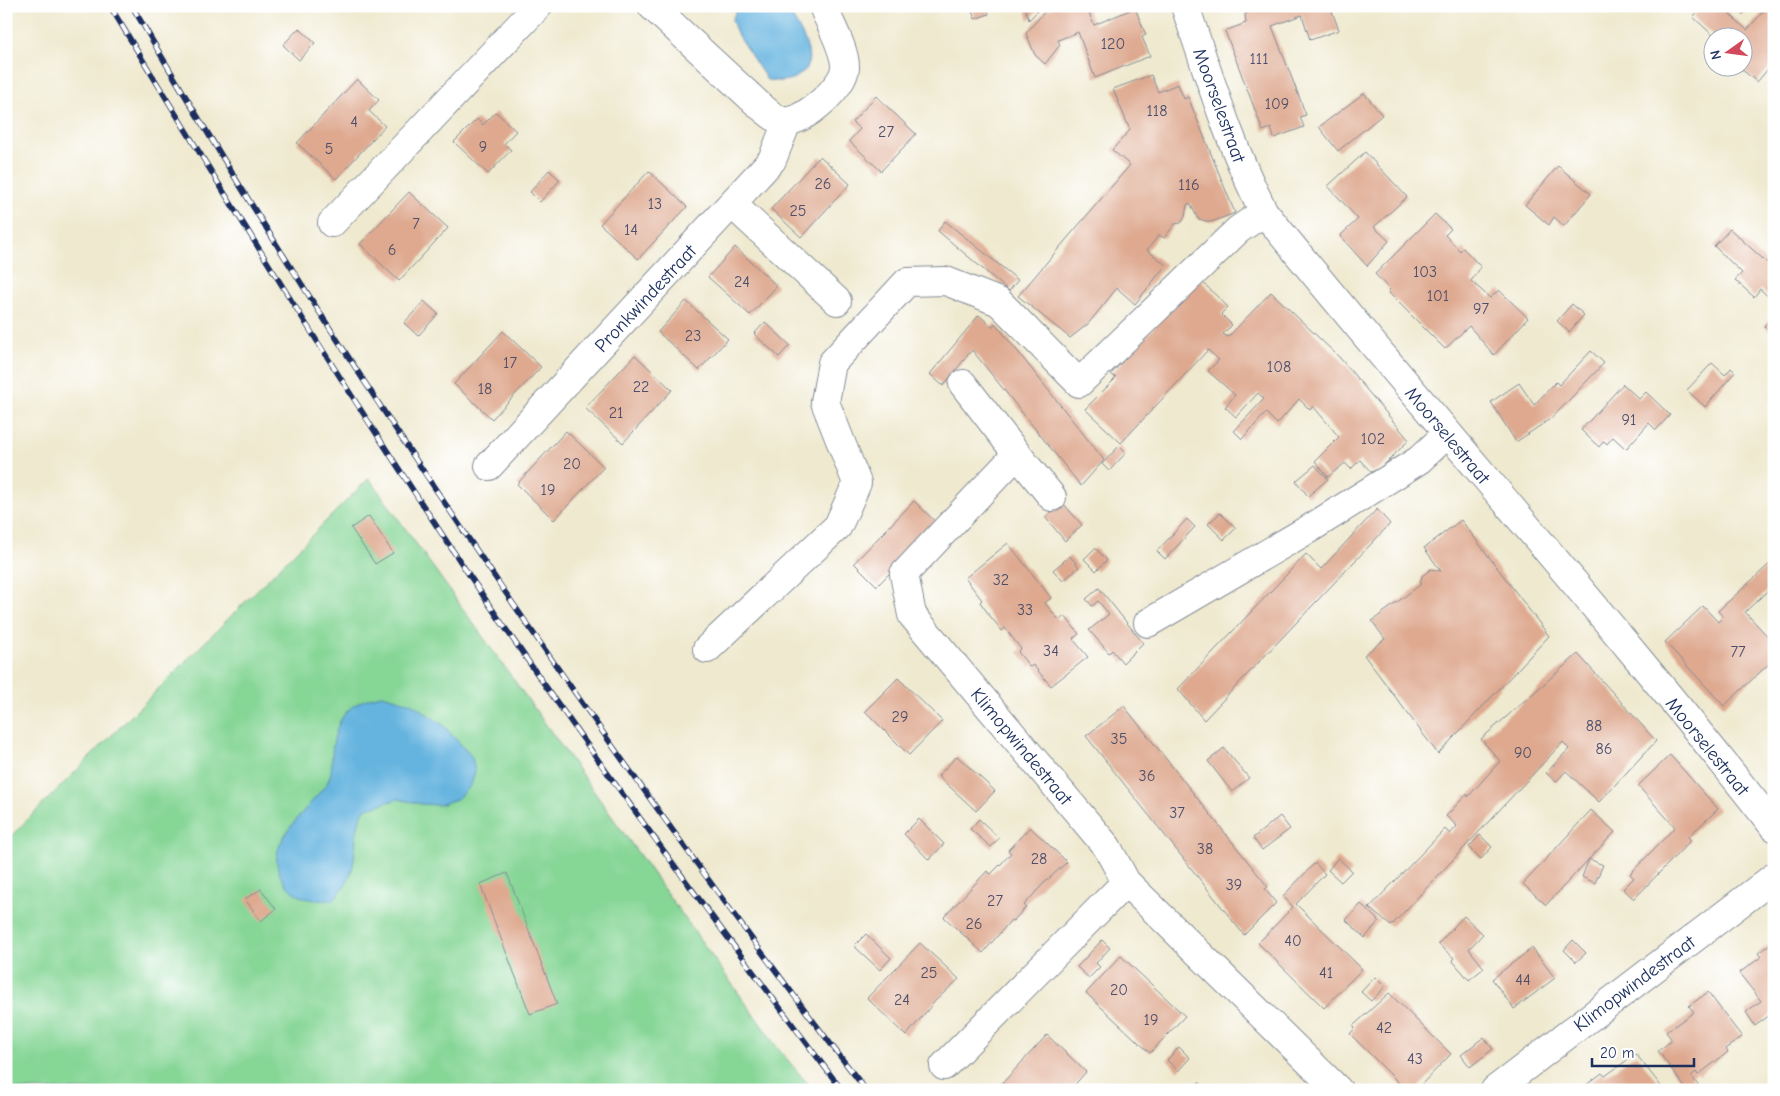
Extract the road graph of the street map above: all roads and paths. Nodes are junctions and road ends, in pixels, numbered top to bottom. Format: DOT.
graph roads {
  1 [pos="538,6"];
  2 [pos="652,6"];
  3 [pos="823,6"];
  4 [pos="1185,6"];
  5 [pos="787,122"];
  6 [pos="732,204"];
  7 [pos="1264,212"];
  8 [pos="332,223"];
  9 [pos="837,301"];
  10 [pos="963,384"];
  11 [pos="1447,434"];
  12 [pos="1017,454"];
  13 [pos="489,466"];
  14 [pos="1052,497"];
  15 [pos="1148,623"];
  16 [pos="707,649"];
  17 [pos="1774,827"];
  18 [pos="1774,877"];
  19 [pos="1126,882"];
  20 [pos="944,1066"];
  21 [pos="1338,1090"];
  22 [pos="1495,1090"];
  1 -- 8 [label="street"];
  2 -- 5 [label="street"];
  3 -- 5 [label="street"];
  4 -- 7 [label="street, Moorselestraat"];
  5 -- 6 [label="street, Pronkwindestraat"];
  6 -- 9 [label="street"];
  6 -- 13 [label="street, Pronkwindestraat"];
  7 -- 11 [label="street, Moorselestraat"];
  7 -- 16 [label="street"];
  10 -- 12 [label="street"];
  11 -- 15 [label="street"];
  11 -- 17 [label="street, Moorselestraat"];
  12 -- 14 [label="street"];
  12 -- 19 [label="street, Klimopwindestraat"];
  18 -- 22 [label="street, Klimopwindestraat"];
  19 -- 20 [label="street"];
  19 -- 21 [label="street, Klimopwindestraat"];
}
